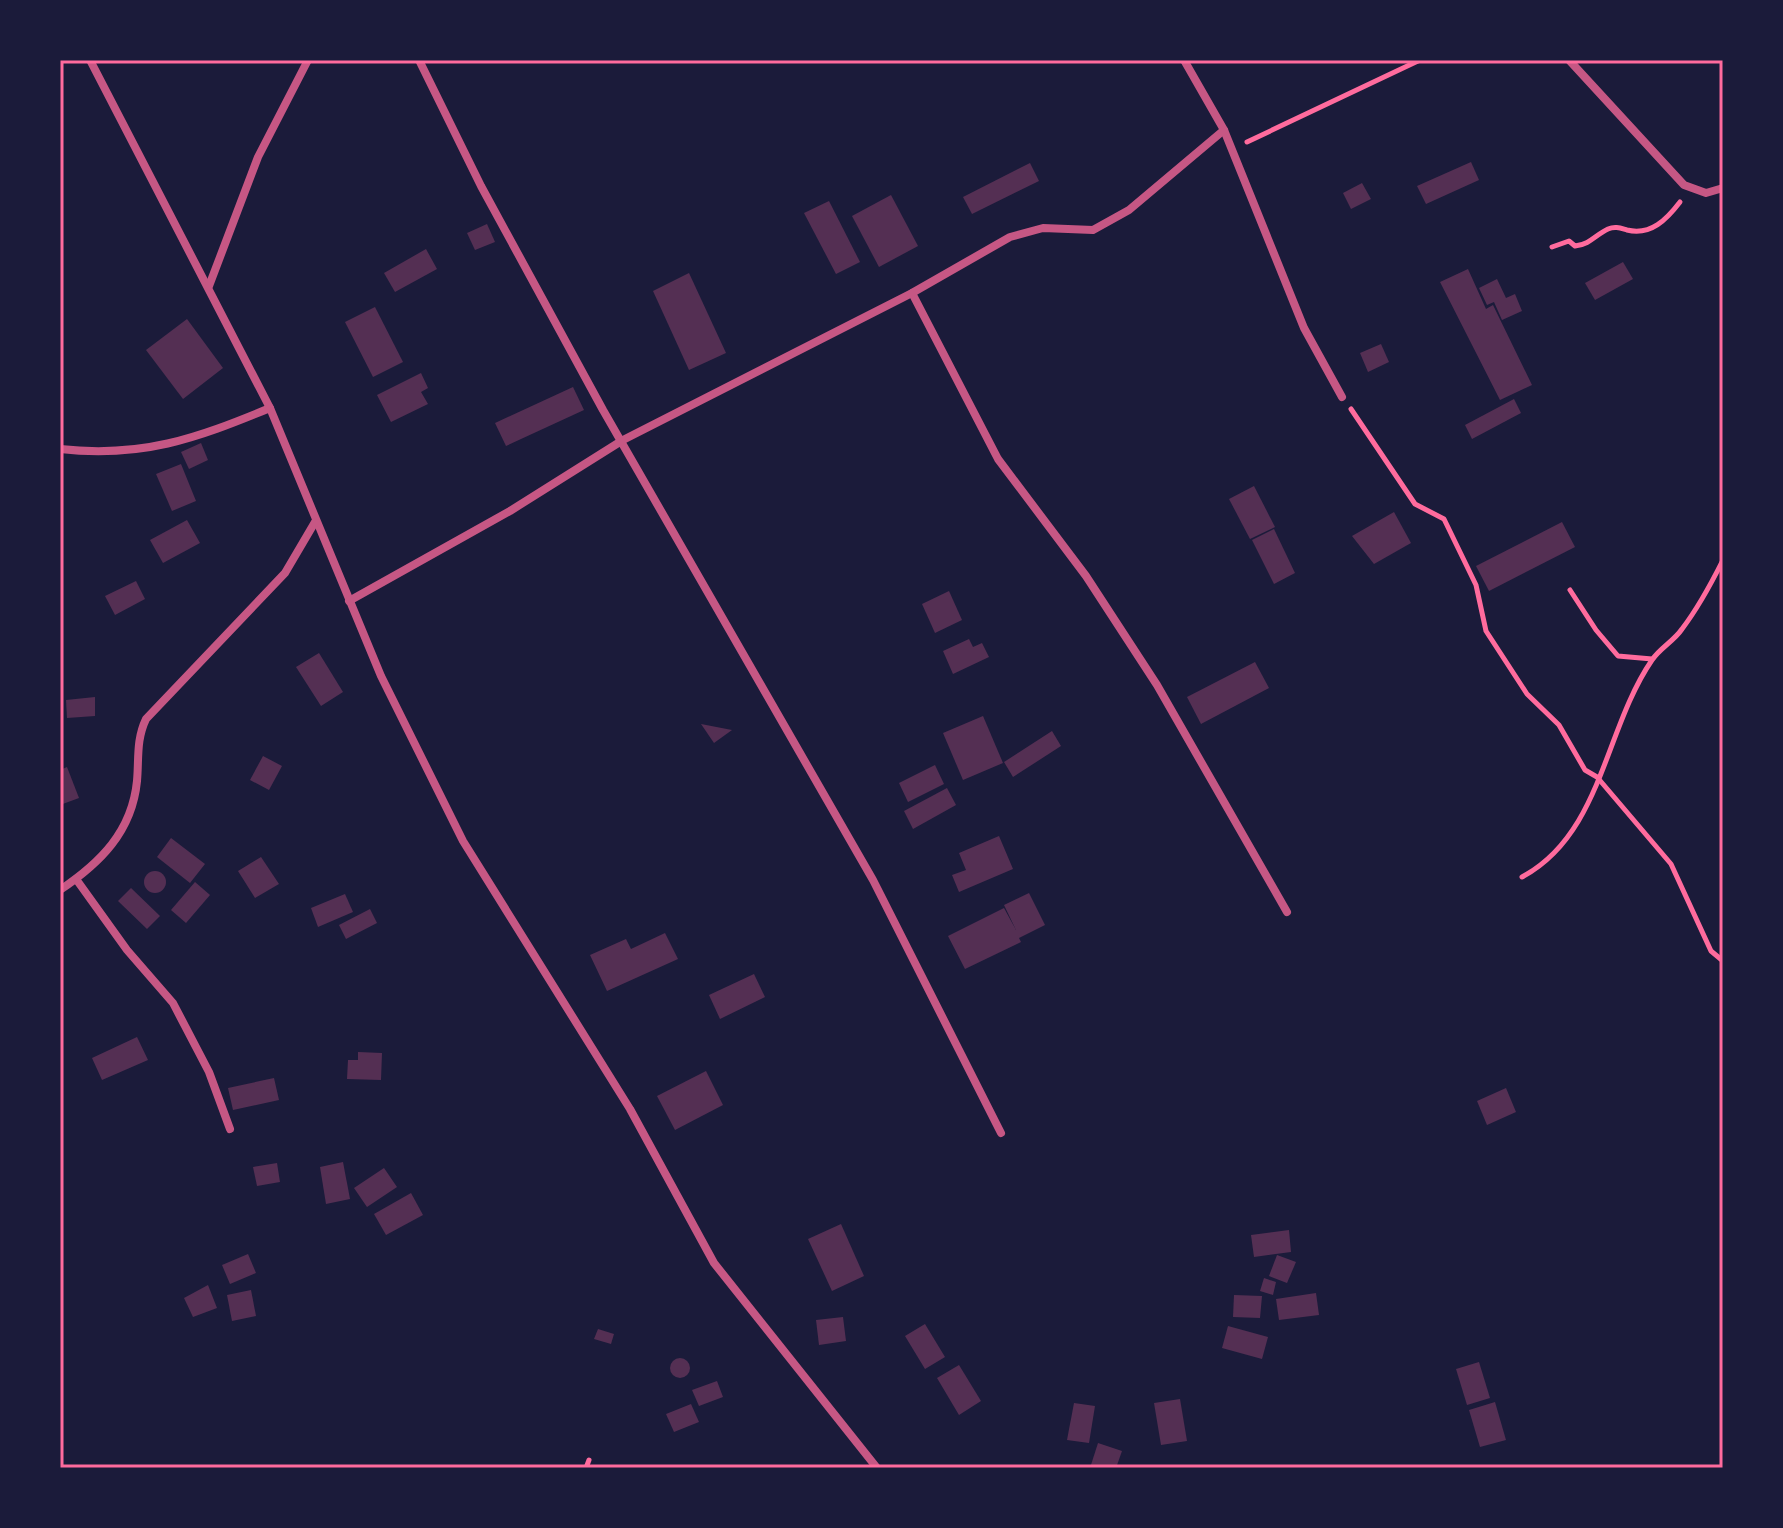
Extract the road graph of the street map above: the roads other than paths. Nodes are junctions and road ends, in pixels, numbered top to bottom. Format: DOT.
graph roads {
  1 [pos="90,60"];
  2 [pos="308,60"];
  3 [pos="419,60"];
  4 [pos="1184,60"];
  5 [pos="1569,60"];
  6 [pos="1224,130"];
  7 [pos="1723,188"];
  8 [pos="209,286"];
  9 [pos="912,293"];
  10 [pos="1342,397"];
  11 [pos="270,408"];
  12 [pos="623,440"];
  13 [pos="60,449"];
  14 [pos="315,522"];
  15 [pos="349,601"];
  16 [pos="76,879"];
  17 [pos="60,890"];
  18 [pos="1287,912"];
  19 [pos="230,1129"];
  20 [pos="1001,1133"];
  21 [pos="877,1468"];
  1 -- 8 [label="street"];
  2 -- 8 [label="street"];
  3 -- 12 [label="street"];
  4 -- 6 [label="street"];
  5 -- 7 [label="street"];
  6 -- 9 [label="street"];
  6 -- 10 [label="street"];
  8 -- 11 [label="street"];
  9 -- 12 [label="street"];
  9 -- 18 [label="street"];
  11 -- 13 [label="street"];
  11 -- 14 [label="street"];
  12 -- 15 [label="street"];
  12 -- 20 [label="street"];
  14 -- 15 [label="street"];
  14 -- 16 [label="street"];
  15 -- 21 [label="street"];
  16 -- 17 [label="street"];
  16 -- 19 [label="street"];
}
